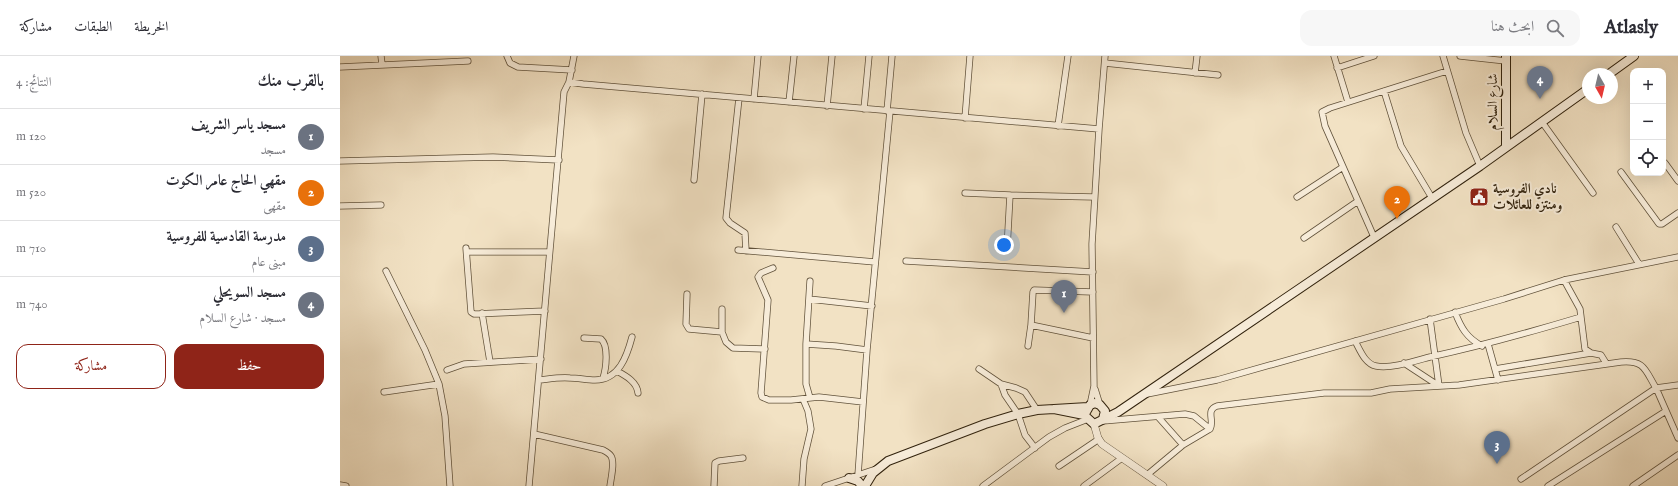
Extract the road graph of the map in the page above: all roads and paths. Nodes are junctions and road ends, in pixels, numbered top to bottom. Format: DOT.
graph roads {
  1 [pos="381,56"];
  2 [pos="507,56"];
  3 [pos="574,56"];
  4 [pos="758,56"];
  5 [pos="794,56"];
  6 [pos="832,56"];
  7 [pos="870,56"];
  8 [pos="892,56"];
  9 [pos="970,56"];
  10 [pos="1068,56"];
  11 [pos="1105,56"];
  12 [pos="1197,56"];
  13 [pos="1334,56"];
  14 [pos="1374,56"];
  15 [pos="1443,56"];
  16 [pos="1460,56"];
  17 [pos="1634,56"];
  18 [pos="1506,58"];
  19 [pos="468,61"];
  20 [pos="1105,63"];
  21 [pos="382,64"];
  22 [pos="340,67"];
  23 [pos="1338,68"];
  24 [pos="1617,68"];
  25 [pos="572,70"];
  26 [pos="1447,71"];
  27 [pos="1195,73"];
  28 [pos="1218,75"];
  29 [pos="569,82"];
  30 [pos="1384,91"];
  31 [pos="1582,93"];
  32 [pos="702,94"];
  33 [pos="739,98"];
  34 [pos="754,99"];
  35 [pos="789,102"];
  36 [pos="1348,102"];
  37 [pos="827,106"];
  38 [pos="864,109"];
  39 [pos="889,111"];
  40 [pos="965,118"];
  41 [pos="1542,122"];
  42 [pos="1058,126"];
  43 [pos="1099,129"];
  44 [pos="1506,147"];
  45 [pos="559,160"];
  46 [pos="340,161"];
  47 [pos="1666,164"];
  48 [pos="1480,166"];
  49 [pos="1343,167"];
  50 [pos="1621,172"];
  51 [pos="694,180"];
  52 [pos="1678,181"];
  53 [pos="965,193"];
  54 [pos="1593,193"];
  55 [pos="1010,195"];
  56 [pos="1094,197"];
  57 [pos="1297,197"];
  58 [pos="1432,198"];
  59 [pos="1358,201"];
  60 [pos="381,205"];
  61 [pos="340,206"];
  62 [pos="1678,213"];
  63 [pos="1616,227"];
  64 [pos="1374,237"];
  65 [pos="1304,238"];
  66 [pos="1007,249"];
  67 [pos="738,250"];
  68 [pos="746,251"];
  69 [pos="549,252"];
  70 [pos="1678,257"];
  71 [pos="906,261"];
  72 [pos="876,262"];
  73 [pos="1639,264"];
  74 [pos="773,268"];
  75 [pos="386,271"];
  76 [pos="1093,272"];
  77 [pos="1564,280"];
  78 [pos="810,281"];
  79 [pos="1093,292"];
  80 [pos="688,294"];
  81 [pos="809,299"];
  82 [pos="872,306"];
  83 [pos="722,309"];
  84 [pos="545,311"];
  85 [pos="1455,312"];
  86 [pos="482,313"];
  87 [pos="1581,317"];
  88 [pos="1430,319"];
  89 [pos="1031,325"];
  90 [pos="722,332"];
  91 [pos="632,337"];
  92 [pos="584,338"];
  93 [pos="1093,338"];
  94 [pos="1355,341"];
  95 [pos="806,344"];
  96 [pos="1485,345"];
  97 [pos="1028,346"];
  98 [pos="765,349"];
  99 [pos="867,350"];
  100 [pos="1592,353"];
  101 [pos="1435,356"];
  102 [pos="541,359"];
  103 [pos="490,362"];
  104 [pos="1404,363"];
  105 [pos="1606,364"];
  106 [pos="979,369"];
  107 [pos="1495,369"];
  108 [pos="447,370"];
  109 [pos="617,371"];
  110 [pos="603,378"];
  111 [pos="539,380"];
  112 [pos="1498,380"];
  113 [pos="439,384"];
  114 [pos="1001,384"];
  115 [pos="1678,385"];
  116 [pos="1094,386"];
  117 [pos="1439,386"];
  118 [pos="1656,388"];
  119 [pos="384,392"];
  120 [pos="638,394"];
  121 [pos="1147,394"];
  122 [pos="810,398"];
  123 [pos="803,399"];
  124 [pos="863,402"];
  125 [pos="1101,405"];
  126 [pos="1089,406"];
  127 [pos="1128,406"];
  128 [pos="1054,409"];
  129 [pos="1037,410"];
  130 [pos="1666,411"];
  131 [pos="1018,414"];
  132 [pos="1159,418"];
  133 [pos="1095,420"];
  134 [pos="1210,429"];
  135 [pos="534,434"];
  136 [pos="1678,438"];
  137 [pos="1099,439"];
  138 [pos="1183,445"];
  139 [pos="1035,448"];
  140 [pos="1678,455"];
  141 [pos="743,458"];
  142 [pos="1122,458"];
  143 [pos="1059,466"];
  144 [pos="878,468"];
  145 [pos="858,475"];
  146 [pos="1147,475"];
  147 [pos="850,478"];
  148 [pos="1521,479"];
  149 [pos="340,485"];
  150 [pos="346,486"];
  151 [pos="450,486"];
  152 [pos="529,486"];
  153 [pos="610,486"];
  154 [pos="714,486"];
  155 [pos="802,486"];
  156 [pos="825,486"];
  157 [pos="863,486"];
  158 [pos="983,486"];
  159 [pos="1084,486"];
  160 [pos="1164,486"];
  161 [pos="1548,486"];
  162 [pos="1633,486"];
  1 -- 21 [label="street"];
  2 -- 25 [label="street"];
  3 -- 25 [label="street"];
  4 -- 34 [label="street"];
  5 -- 35 [label="street"];
  6 -- 37 [label="street"];
  7 -- 38 [label="street"];
  8 -- 39 [label="street"];
  9 -- 40 [label="street"];
  10 -- 42 [label="street"];
  11 -- 20 [label="street"];
  12 -- 27 [label="street"];
  13 -- 23 [label="street"];
  14 -- 23 [label="street"];
  15 -- 26 [label="street"];
  16 -- 18 [label="street"];
  17 -- 24 [label="main road"];
  18 -- 44 [label="main road, شارع السلام"];
  19 -- 21 [label="street"];
  20 -- 27 [label="street"];
  20 -- 43 [label="street"];
  21 -- 22 [label="street"];
  23 -- 36 [label="street"];
  25 -- 29 [label="street"];
  26 -- 30 [label="street"];
  26 -- 48 [label="street"];
  27 -- 28 [label="street"];
  29 -- 32 [label="street"];
  29 -- 45 [label="street"];
  30 -- 36 [label="street"];
  30 -- 58 [label="street"];
  31 -- 41 [label="main road"];
  32 -- 33 [label="street"];
  32 -- 51 [label="street"];
  33 -- 34 [label="street"];
  33 -- 68 [label="street"];
  34 -- 35 [label="street"];
  35 -- 37 [label="street"];
  36 -- 49 [label="street"];
  37 -- 38 [label="street"];
  38 -- 39 [label="street"];
  39 -- 40 [label="street"];
  39 -- 72 [label="street"];
  40 -- 42 [label="street"];
  41 -- 44 [label="main road"];
  41 -- 54 [label="street"];
  42 -- 43 [label="street"];
  43 -- 56 [label="street"];
  44 -- 48 [label="main road"];
  45 -- 46 [label="street"];
  45 -- 69 [label="street"];
  47 -- 52 [label="street"];
  48 -- 58 [label="main road"];
  49 -- 57 [label="street"];
  49 -- 59 [label="street"];
  50 -- 62 [label="street"];
  53 -- 55 [label="street"];
  55 -- 56 [label="street"];
  55 -- 66 [label="street"];
  56 -- 76 [label="street"];
  58 -- 64 [label="main road"];
  59 -- 64 [label="street"];
  59 -- 65 [label="street"];
  60 -- 61 [label="street"];
  63 -- 73 [label="street"];
  64 -- 121 [label="main road"];
  67 -- 68 [label="street"];
  68 -- 72 [label="street"];
  69 -- 84 [label="street"];
  69 -- 86 [label="street"];
  70 -- 73 [label="street"];
  71 -- 76 [label="street"];
  72 -- 82 [label="street"];
  73 -- 77 [label="street"];
  74 -- 98 [label="street"];
  75 -- 113 [label="street"];
  76 -- 79 [label="street"];
  77 -- 85 [label="street"];
  77 -- 87 [label="street"];
  78 -- 81 [label="street"];
  79 -- 89 [label="street"];
  79 -- 93 [label="street"];
  80 -- 90 [label="street"];
  81 -- 82 [label="street"];
  81 -- 95 [label="street"];
  82 -- 99 [label="street"];
  83 -- 90 [label="street"];
  84 -- 86 [label="street"];
  84 -- 102 [label="street"];
  85 -- 88 [label="street"];
  85 -- 96 [label="street"];
  86 -- 103 [label="street"];
  87 -- 96 [label="street"];
  87 -- 100 [label="street"];
  88 -- 94 [label="street"];
  88 -- 101 [label="street"];
  89 -- 93 [label="street"];
  89 -- 97 [label="street"];
  90 -- 98 [label="street"];
  91 -- 109 [label="street"];
  92 -- 110 [label="street"];
  93 -- 116 [label="street"];
  94 -- 104 [label="street"];
  94 -- 121 [label="street"];
  95 -- 99 [label="street"];
  95 -- 122 [label="street"];
  96 -- 101 [label="street"];
  96 -- 107 [label="street"];
  98 -- 123 [label="street"];
  99 -- 124 [label="street"];
  100 -- 105 [label="street"];
  100 -- 107 [label="street"];
  101 -- 104 [label="street"];
  101 -- 117 [label="street"];
  102 -- 103 [label="street"];
  102 -- 111 [label="street"];
  103 -- 108 [label="street"];
  104 -- 117 [label="street"];
  105 -- 112 [label="street"];
  105 -- 118 [label="street"];
  106 -- 114 [label="street"];
  107 -- 112 [label="street"];
  109 -- 110 [label="street"];
  109 -- 120 [label="street"];
  110 -- 111 [label="street"];
  111 -- 135 [label="street"];
  112 -- 117 [label="street"];
  113 -- 119 [label="street"];
  113 -- 151 [label="street"];
  114 -- 129 [label="street"];
  114 -- 131 [label="street"];
  115 -- 118 [label="street"];
  116 -- 125 [label="street"];
  116 -- 126 [label="street"];
  117 -- 134 [label="street"];
  118 -- 130 [label="street"];
  118 -- 148 [label="street"];
  121 -- 127 [label="main road"];
  122 -- 123 [label="street"];
  122 -- 124 [label="street"];
  123 -- 155 [label="street"];
  124 -- 145 [label="street"];
  125 -- 126 [label="main road"];
  125 -- 127 [label="main road"];
  125 -- 133 [label="main road"];
  126 -- 128 [label="main road"];
  126 -- 133 [label="main road"];
  127 -- 133 [label="main road"];
  128 -- 129 [label="main road"];
  128 -- 133 [label="main road"];
  129 -- 131 [label="main road"];
  130 -- 136 [label="street"];
  130 -- 161 [label="street"];
  131 -- 139 [label="street"];
  131 -- 144 [label="main road"];
  132 -- 133 [label="street"];
  132 -- 134 [label="street"];
  132 -- 138 [label="street"];
  133 -- 137 [label="street"];
  133 -- 139 [label="street"];
  134 -- 138 [label="street"];
  135 -- 152 [label="street"];
  135 -- 153 [label="street"];
  137 -- 142 [label="street"];
  137 -- 143 [label="street"];
  138 -- 146 [label="street"];
  139 -- 158 [label="street"];
  140 -- 162 [label="street"];
  141 -- 154 [label="street"];
  142 -- 146 [label="street"];
  142 -- 159 [label="street"];
  144 -- 145 [label="street"];
  144 -- 157 [label="main road"];
  145 -- 147 [label="street"];
  146 -- 160 [label="street"];
  147 -- 156 [label="street"];
  147 -- 157 [label="main road"];
  149 -- 150 [label="street"];
}
